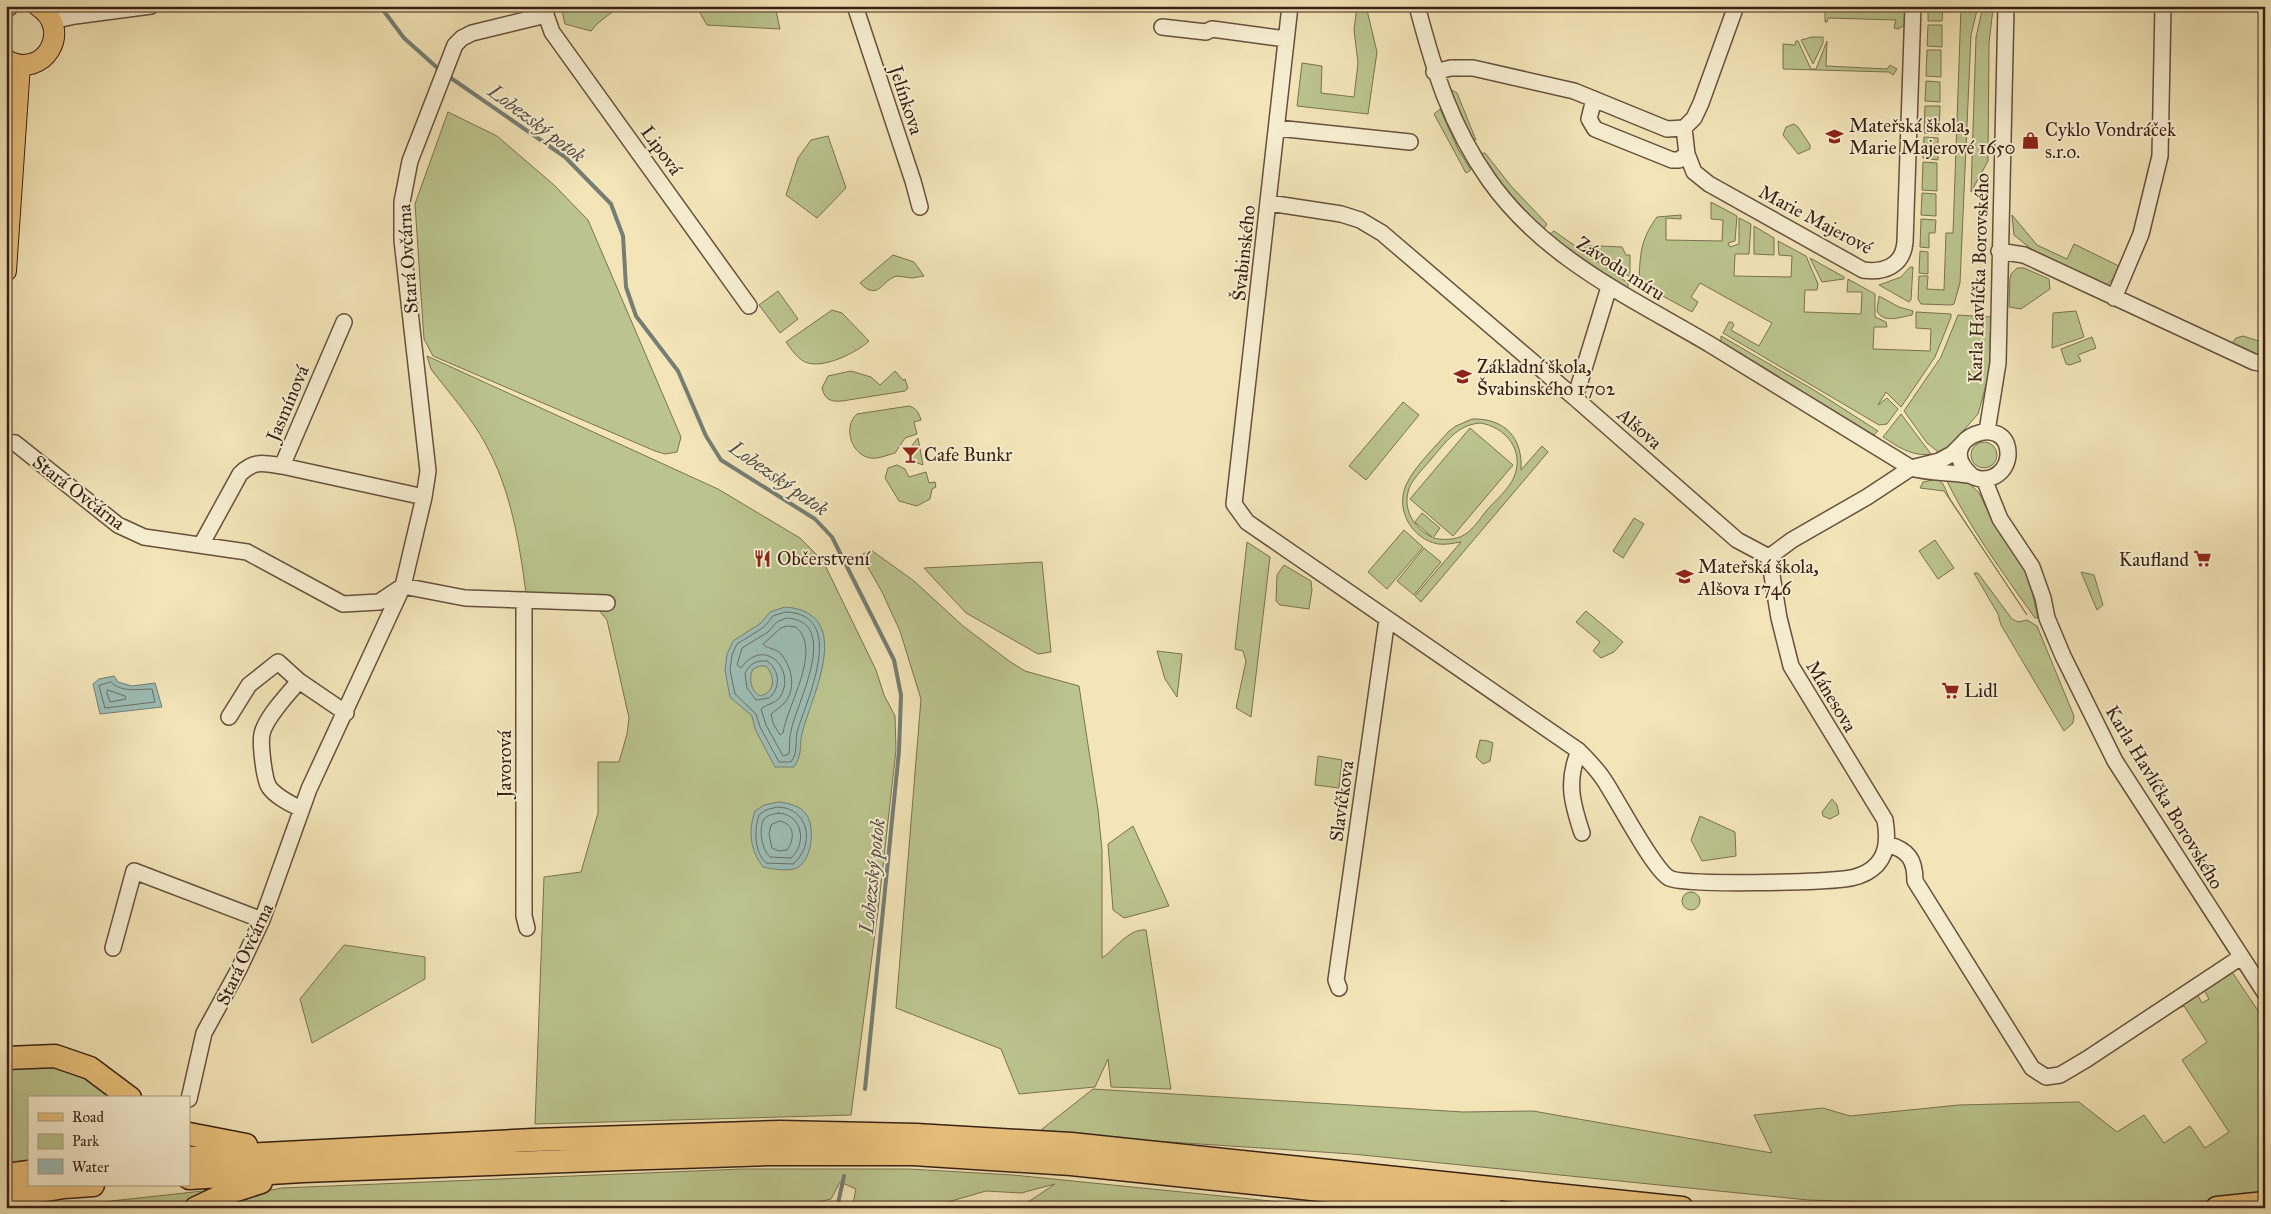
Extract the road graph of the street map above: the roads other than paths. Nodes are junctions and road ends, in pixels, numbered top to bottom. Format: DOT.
graph roads {
  1 [pos="38,6"];
  2 [pos="151,6"];
  3 [pos="855,6"];
  4 [pos="1290,6"];
  5 [pos="1417,6"];
  6 [pos="1736,6"];
  7 [pos="1913,6"];
  8 [pos="2006,6"];
  9 [pos="2163,6"];
  10 [pos="546,11"];
  11 [pos="52,22"];
  12 [pos="1162,28"];
  13 [pos="1286,39"];
  14 [pos="13,62"];
  15 [pos="1434,72"];
  16 [pos="1594,99"];
  17 [pos="1277,128"];
  18 [pos="1684,128"];
  19 [pos="1410,142"];
  20 [pos="1687,154"];
  21 [pos="1269,203"];
  22 [pos="920,207"];
  23 [pos="1999,251"];
  24 [pos="6,271"];
  25 [pos="1609,287"];
  26 [pos="2114,298"];
  27 [pos="749,306"];
  28 [pos="344,322"];
  29 [pos="2265,364"];
  30 [pos="1576,398"];
  31 [pos="1987,431"];
  32 [pos="6,442"];
  33 [pos="1963,443"];
  34 [pos="282,466"];
  35 [pos="1911,468"];
  36 [pos="1977,477"];
  37 [pos="424,497"];
  38 [pos="202,545"];
  39 [pos="1769,557"];
  40 [pos="403,586"];
  41 [pos="524,600"];
  42 [pos="607,603"];
  43 [pos="1387,619"];
  44 [pos="299,680"];
  45 [pos="346,713"];
  46 [pos="229,717"];
  47 [pos="1579,751"];
  48 [pos="301,809"];
  49 [pos="1582,833"];
  50 [pos="1887,844"];
  51 [pos="262,920"];
  52 [pos="527,928"];
  53 [pos="113,948"];
  54 [pos="2241,957"];
  55 [pos="1339,988"];
  56 [pos="2265,994"];
  57 [pos="6,1058"];
  58 [pos="127,1096"];
  59 [pos="190,1096"];
  60 [pos="190,1134"];
  61 [pos="190,1158"];
  62 [pos="302,1161"];
  63 [pos="28,1172"];
  64 [pos="6,1174"];
  65 [pos="190,1178"];
  66 [pos="78,1186"];
  67 [pos="6,1197"];
  68 [pos="2265,1203"];
  69 [pos="196,1208"];
  70 [pos="1492,1208"];
  71 [pos="1682,1208"];
  72 [pos="2216,1208"];
  1 -- 11 [label="main road"];
  2 -- 11 [label="street"];
  3 -- 22 [label="street, Jelínkova"];
  4 -- 13 [label="street, Švabinského"];
  5 -- 15 [label="street, Závodu míru"];
  6 -- 18 [label="street"];
  7 -- 20 [label="street, Marie Majerové"];
  8 -- 23 [label="street, Karla Havlíčka Borovského"];
  9 -- 26 [label="street"];
  10 -- 27 [label="street, Lipová"];
  10 -- 37 [label="street, Stará Ovčárna"];
  11 -- 14 [label="main road"];
  12 -- 13 [label="street"];
  13 -- 17 [label="street, Švabinského"];
  14 -- 24 [label="main road"];
  15 -- 16 [label="street"];
  15 -- 25 [label="street, Závodu míru"];
  16 -- 18 [label="street"];
  16 -- 20 [label="street"];
  17 -- 19 [label="street"];
  17 -- 21 [label="street, Švabinského"];
  18 -- 20 [label="street, Marie Majerové"];
  21 -- 30 [label="street, Alšova"];
  21 -- 43 [label="street, Švabinského"];
  23 -- 26 [label="street"];
  23 -- 31 [label="street, Karla Havlíčka Borovského"];
  25 -- 30 [label="street"];
  25 -- 35 [label="street, Závodu míru"];
  26 -- 29 [label="street"];
  28 -- 34 [label="street, Jasmínová"];
  30 -- 39 [label="street, Alšova"];
  31 -- 33 [label="street"];
  31 -- 36 [label="street"];
  32 -- 38 [label="street, Stará Ovčárna"];
  33 -- 35 [label="street"];
  33 -- 36 [label="street"];
  34 -- 37 [label="street"];
  34 -- 38 [label="street, Jasmínová"];
  35 -- 36 [label="street, Závodu míru"];
  35 -- 39 [label="street"];
  36 -- 54 [label="street, Karla Havlíčka Borovského"];
  37 -- 40 [label="street, Stará Ovčárna"];
  38 -- 40 [label="street, Stará Ovčárna"];
  39 -- 50 [label="street, Mánesova"];
  40 -- 41 [label="street"];
  40 -- 45 [label="street, Stará Ovčárna"];
  41 -- 42 [label="street"];
  41 -- 52 [label="street, Javorová"];
  43 -- 47 [label="street"];
  43 -- 55 [label="street, Slavíčkova"];
  44 -- 45 [label="street"];
  44 -- 46 [label="street"];
  44 -- 48 [label="street"];
  45 -- 48 [label="street, Stará Ovčárna"];
  47 -- 49 [label="street"];
  47 -- 50 [label="street"];
  48 -- 51 [label="street, Stará Ovčárna"];
  50 -- 54 [label="street"];
  51 -- 53 [label="street"];
  51 -- 59 [label="street, Stará Ovčárna"];
  54 -- 56 [label="street, Karla Havlíčka Borovského"];
  57 -- 58 [label="highway"];
  60 -- 62 [label="highway"];
  61 -- 62 [label="highway"];
  62 -- 65 [label="highway"];
  62 -- 69 [label="highway"];
  62 -- 70 [label="highway"];
  62 -- 71 [label="highway"];
  63 -- 64 [label="highway"];
  66 -- 67 [label="highway"];
  68 -- 72 [label="highway"];
}
